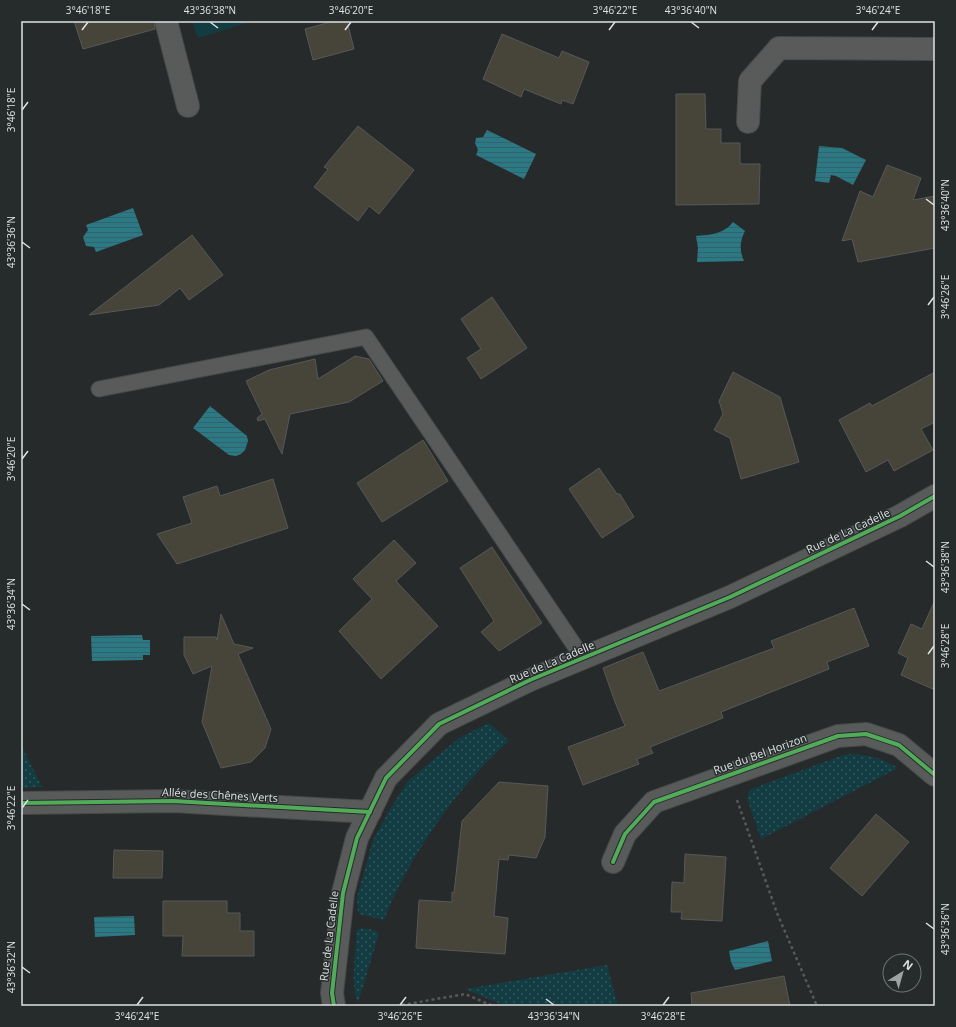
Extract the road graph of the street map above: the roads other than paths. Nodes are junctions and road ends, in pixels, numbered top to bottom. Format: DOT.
graph roads {
  1 [pos="166,21"];
  2 [pos="935,49"];
  3 [pos="188,106"];
  4 [pos="748,122"];
  5 [pos="99,389"];
  6 [pos="935,496"];
  7 [pos="582,658"];
  8 [pos="935,775"];
  9 [pos="21,803"];
  10 [pos="370,812"];
  11 [pos="613,862"];
  12 [pos="334,1006"];
  1 -- 3 [label="street"];
  2 -- 4 [label="street"];
  5 -- 7 [label="lane"];
  6 -- 7 [label="street, Rue de La Cadelle"];
  7 -- 10 [label="street, Rue de La Cadelle"];
  8 -- 11 [label="street, Rue du Bel Horizon"];
  9 -- 10 [label="street, Allée des Chênes Verts"];
  10 -- 12 [label="street, Rue de La Cadelle"];
}
